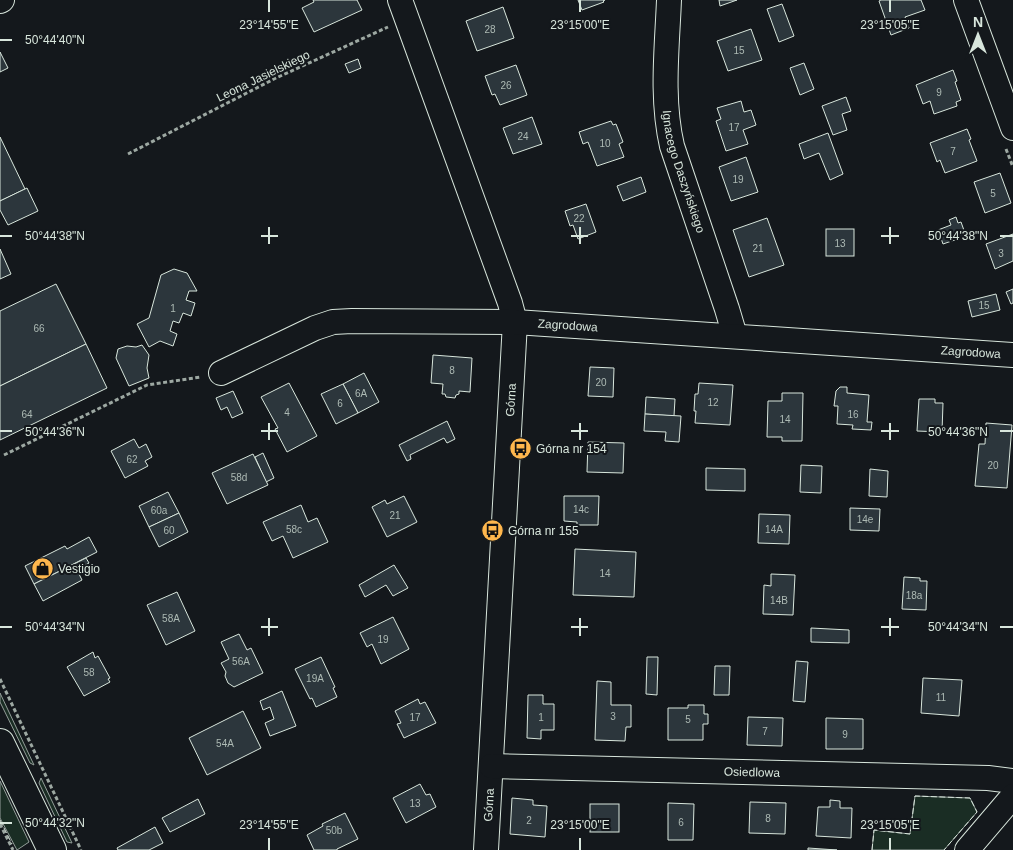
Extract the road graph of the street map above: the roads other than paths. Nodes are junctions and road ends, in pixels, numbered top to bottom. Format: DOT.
graph roads {
  1 [pos="669,0"];
  2 [pos="966,0"];
  3 [pos="403,9"];
  4 [pos="1013,128"];
  5 [pos="515,322"];
  6 [pos="735,336"];
  7 [pos="1013,354"];
  8 [pos="222,373"];
  9 [pos="0,743"];
  10 [pos="491,766"];
  11 [pos="1013,781"];
  12 [pos="1013,796"];
  13 [pos="52,850"];
  14 [pos="486,850"];
  15 [pos="967,850"];
  1 -- 6 [label="street, Ignacego Daszyńskiego"];
  2 -- 4 [label="street"];
  3 -- 5 [label="street, Górna"];
  5 -- 6 [label="street, Zagrodowa"];
  5 -- 8 [label="street, Zagrodowa"];
  5 -- 10 [label="street, Górna"];
  6 -- 7 [label="street, Zagrodowa"];
  9 -- 13 [label="main road"];
  10 -- 11 [label="street, Osiedlowa"];
  10 -- 14 [label="street, Górna"];
  12 -- 15 [label="street"];
}
